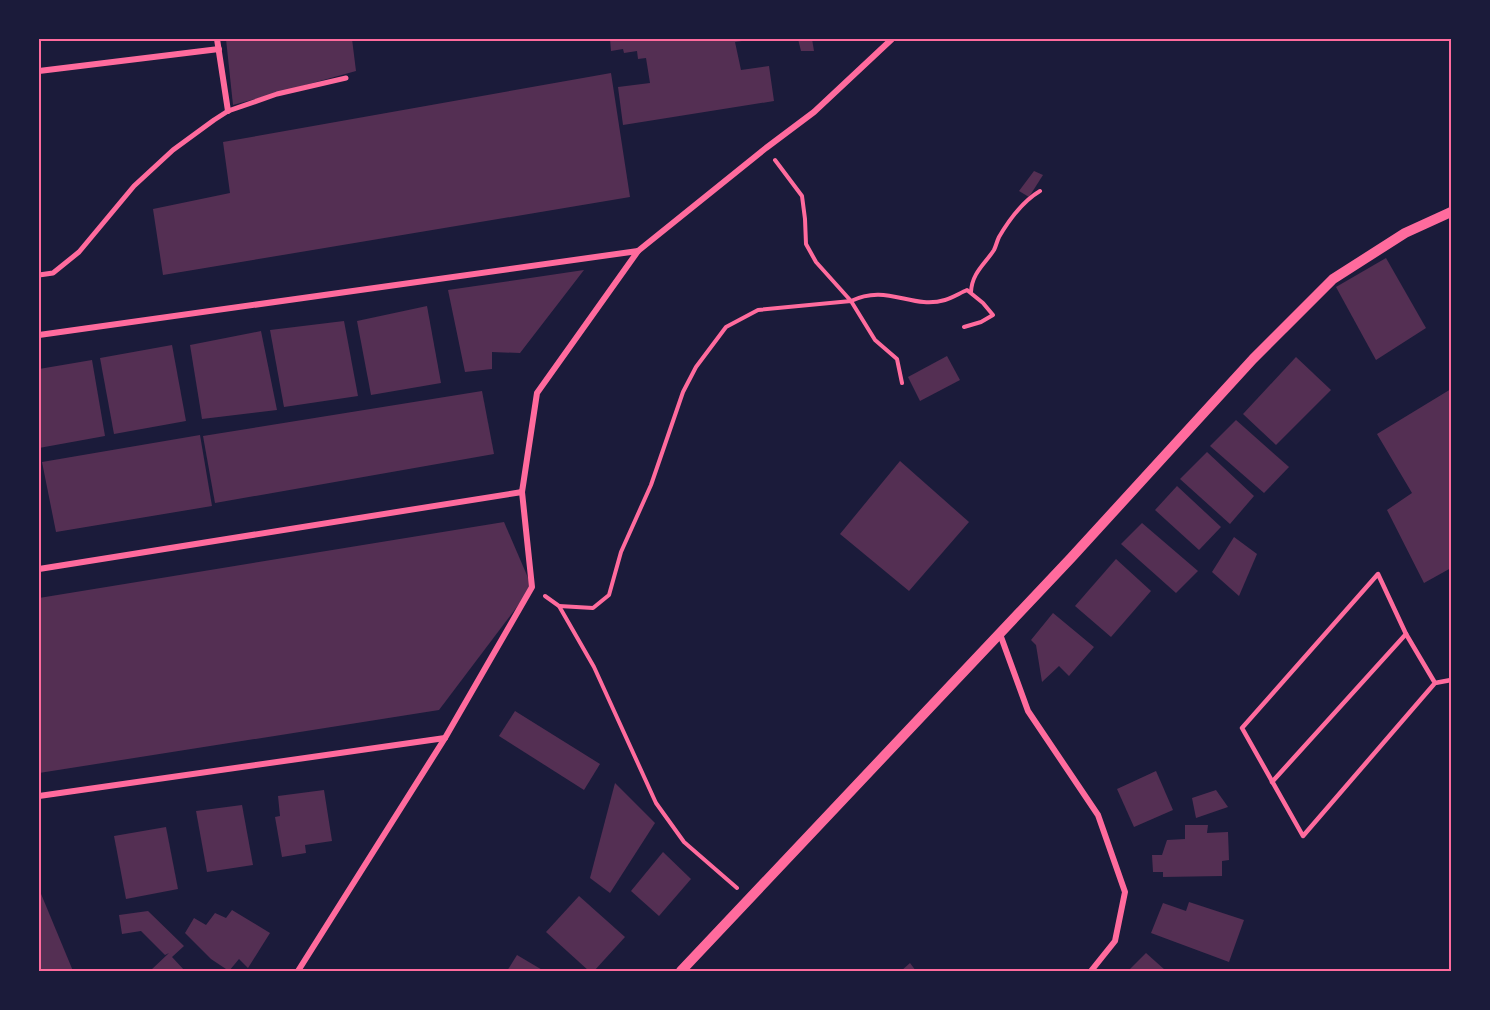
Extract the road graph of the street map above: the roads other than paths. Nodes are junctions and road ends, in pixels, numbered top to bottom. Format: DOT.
graph roads {
  1 [pos="218,39"];
  2 [pos="892,39"];
  3 [pos="219,49"];
  4 [pos="39,72"];
  5 [pos="346,78"];
  6 [pos="228,111"];
  7 [pos="1451,212"];
  8 [pos="638,251"];
  9 [pos="39,275"];
  10 [pos="39,335"];
  11 [pos="522,492"];
  12 [pos="39,570"];
  13 [pos="1000,634"];
  14 [pos="1406,634"];
  15 [pos="1451,680"];
  16 [pos="1435,683"];
  17 [pos="445,738"];
  18 [pos="1272,782"];
  19 [pos="39,796"];
  20 [pos="298,971"];
  21 [pos="681,971"];
  22 [pos="1091,971"];
  1 -- 3 [label="street"];
  2 -- 8 [label="street"];
  3 -- 4 [label="street"];
  3 -- 6 [label="street"];
  5 -- 6 [label="street"];
  6 -- 9 [label="street"];
  7 -- 13 [label="street"];
  8 -- 10 [label="street"];
  8 -- 11 [label="street"];
  11 -- 12 [label="street"];
  11 -- 17 [label="street"];
  13 -- 21 [label="street"];
  13 -- 22 [label="street"];
  14 -- 16 [label="lane"];
  14 -- 18 [label="lane"];
  14 -- 18 [label="lane"];
  15 -- 16 [label="lane"];
  16 -- 18 [label="lane"];
  17 -- 19 [label="street"];
  17 -- 20 [label="street"];
}
